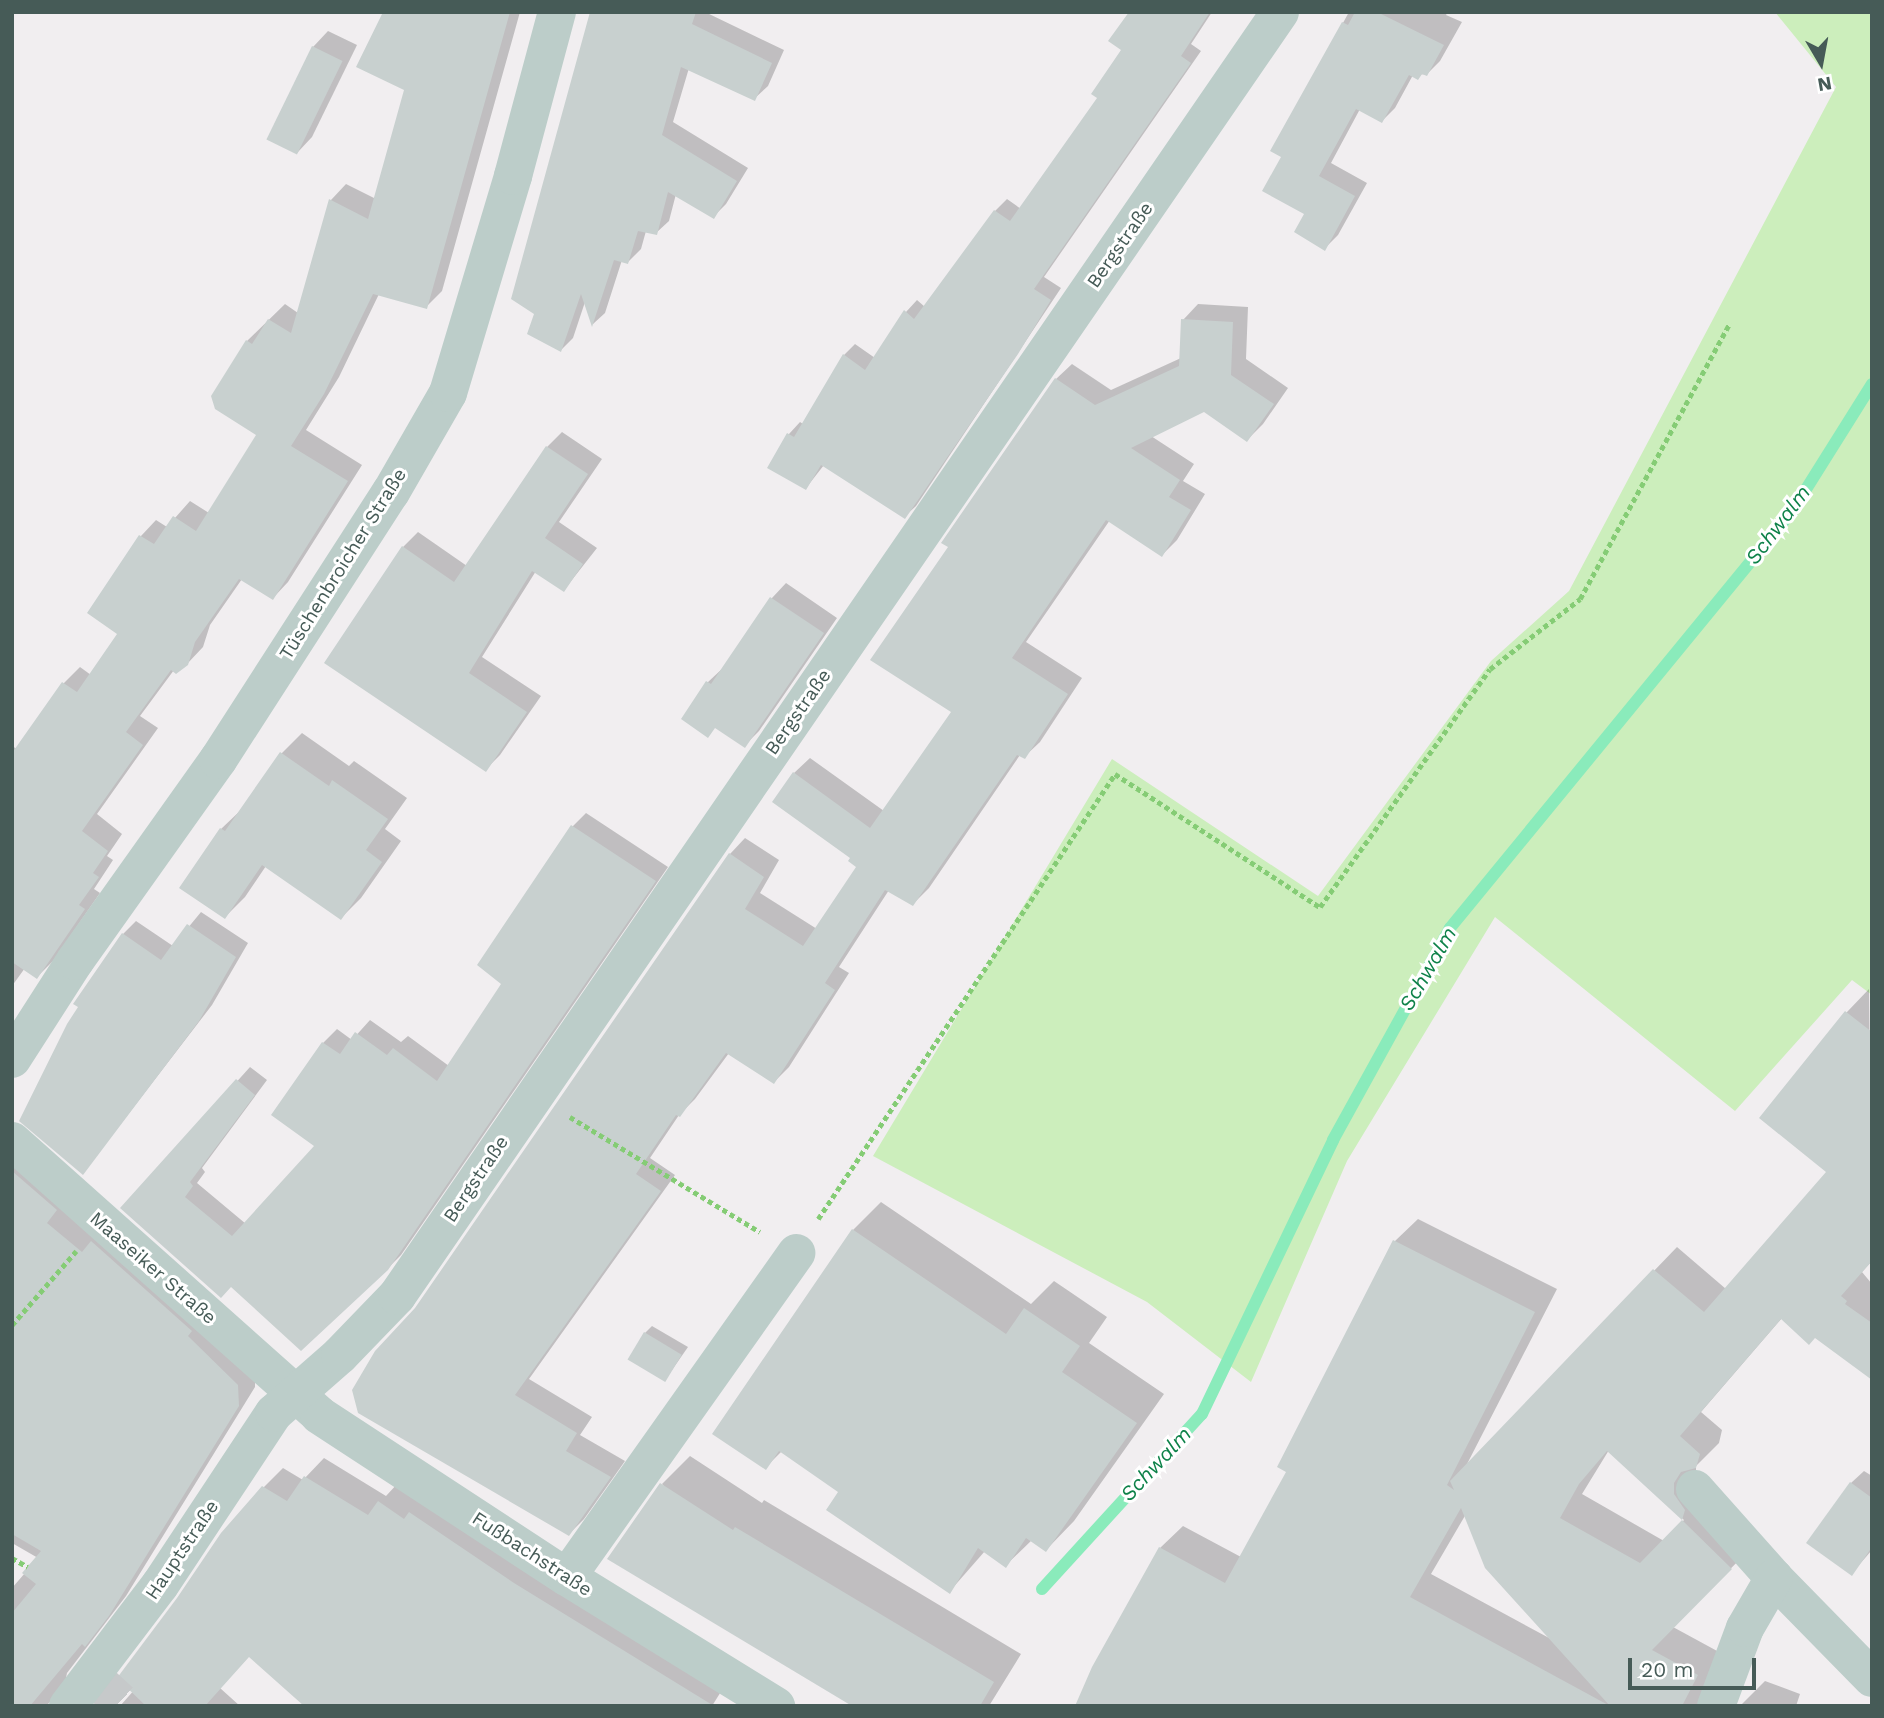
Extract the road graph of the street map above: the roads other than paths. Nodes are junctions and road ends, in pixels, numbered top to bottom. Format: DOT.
graph roads {
  1 [pos="556,12"];
  2 [pos="1280,12"];
  3 [pos="12,1059"];
  4 [pos="12,1141"];
  5 [pos="796,1253"];
  6 [pos="295,1393"];
  7 [pos="1695,1489"];
  8 [pos="567,1577"];
  9 [pos="1774,1578"];
  10 [pos="1872,1678"];
  11 [pos="68,1706"];
  12 [pos="776,1706"];
  13 [pos="1716,1706"];
  1 -- 3 [label="street, Tüschenbroicher Straße"];
  2 -- 6 [label="street, Bergstraße"];
  4 -- 6 [label="street, Maaseiker Straße"];
  5 -- 8 [label="street"];
  6 -- 8 [label="street, Fußbachstraße"];
  6 -- 11 [label="street, Hauptstraße"];
  7 -- 9 [label="street"];
  8 -- 12 [label="street, Fußbachstraße"];
  9 -- 10 [label="street"];
  9 -- 13 [label="street"];
}
